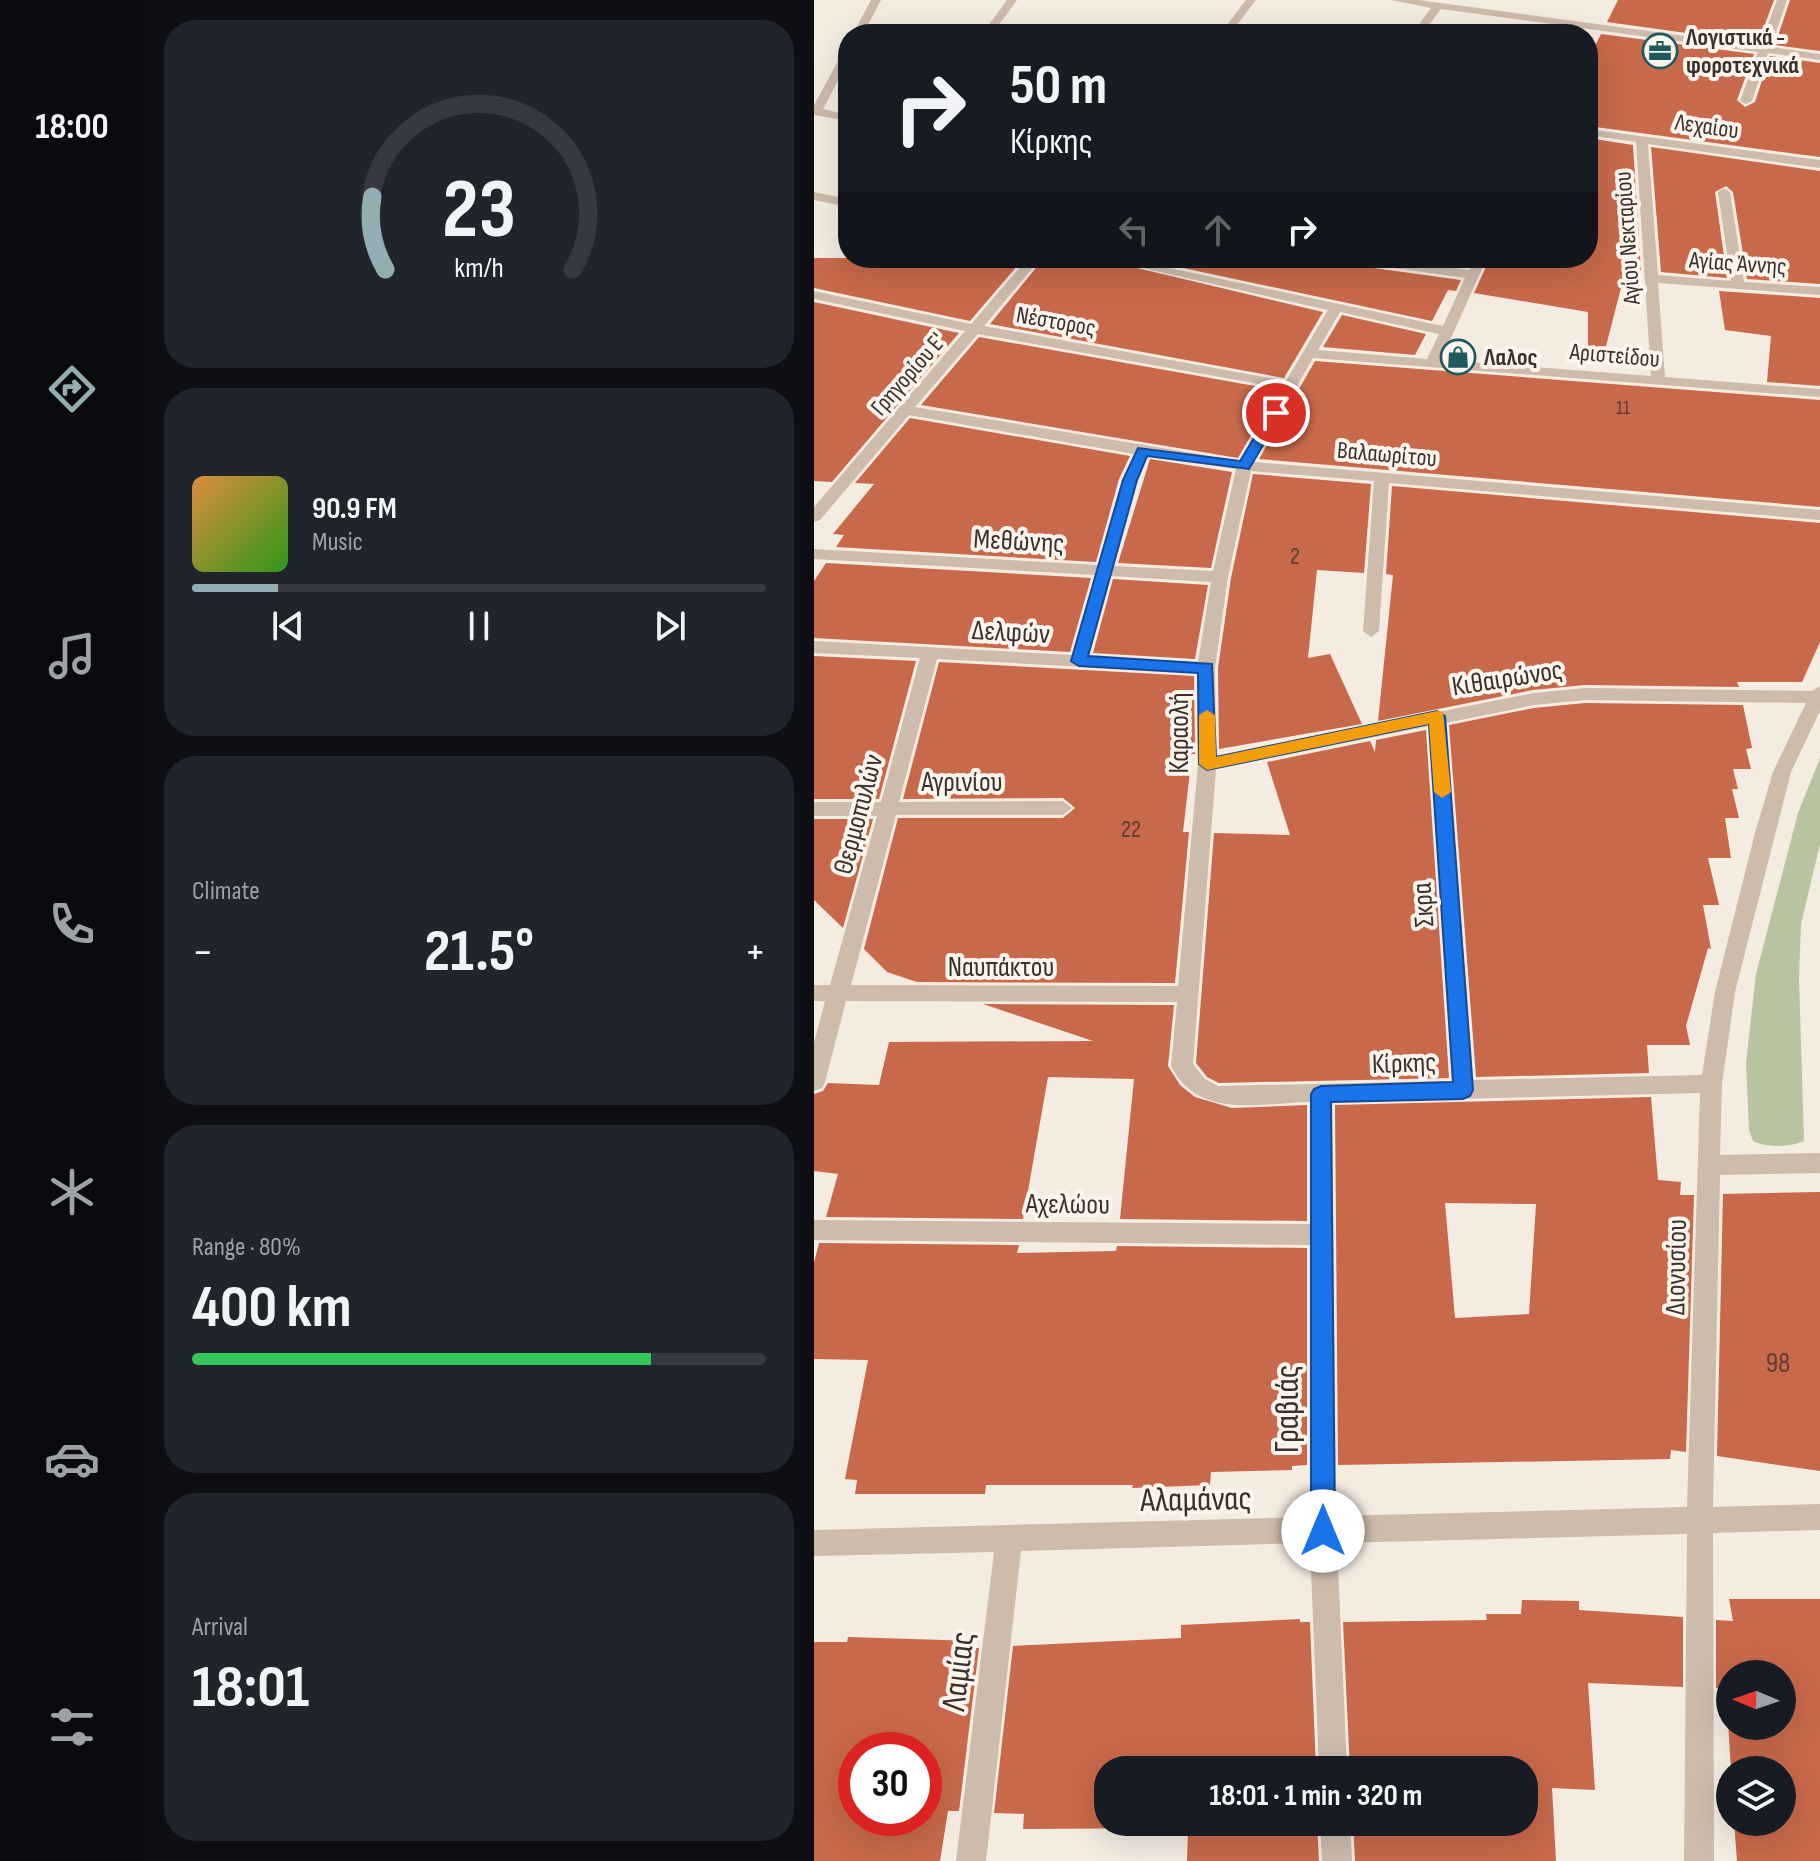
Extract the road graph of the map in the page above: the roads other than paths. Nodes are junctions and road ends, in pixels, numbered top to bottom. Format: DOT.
graph roads {
  1 [pos="876,0"];
  2 [pos="1012,0"];
  3 [pos="1251,0"];
  4 [pos="1396,0"];
  5 [pos="1485,0"];
  6 [pos="1782,0"];
  7 [pos="1438,6"];
  8 [pos="1477,11"];
  9 [pos="863,24"];
  10 [pos="994,24"];
  11 [pos="1233,24"];
  12 [pos="1424,24"];
  13 [pos="1550,24"];
  14 [pos="1598,32"];
  15 [pos="1766,50"];
  16 [pos="1820,57"];
  17 [pos="838,70"];
  18 [pos="1746,101"];
  19 [pos="815,112"];
  20 [pos="838,116"];
  21 [pos="1598,133"];
  22 [pos="1642,139"];
  23 [pos="1820,164"];
  24 [pos="1724,192"];
  25 [pos="814,196"];
  26 [pos="838,199"];
  27 [pos="1027,268"];
  28 [pos="1151,268"];
  29 [pos="1423,268"];
  30 [pos="1476,268"];
  31 [pos="1473,275"];
  32 [pos="1653,279"];
  33 [pos="1738,285"];
  34 [pos="1820,291"];
  35 [pos="816,298"];
  36 [pos="1336,307"];
  37 [pos="975,329"];
  38 [pos="1445,331"];
  39 [pos="1310,354"];
  40 [pos="1433,362"];
  41 [pos="1658,381"];
  42 [pos="1292,386"];
  43 [pos="1820,393"];
  44 [pos="906,410"];
  45 [pos="1143,451"];
  46 [pos="1244,466"];
  47 [pos="1382,477"];
  48 [pos="1820,515"];
  49 [pos="814,517"];
  50 [pos="814,554"];
  51 [pos="1106,571"];
  52 [pos="1220,577"];
  53 [pos="1371,631"];
  54 [pos="814,647"];
  55 [pos="930,654"];
  56 [pos="1079,661"];
  57 [pos="1206,668"];
  58 [pos="1819,695"];
  59 [pos="1437,716"];
  60 [pos="1207,764"];
  61 [pos="1063,808"];
  62 [pos="814,809"];
  63 [pos="887,809"];
  64 [pos="814,993"];
  65 [pos="837,993"];
  66 [pos="1188,994"];
  67 [pos="814,1082"];
  68 [pos="1711,1084"];
  69 [pos="1197,1085"];
  70 [pos="1463,1090"];
  71 [pos="1321,1094"];
  72 [pos="1820,1163"];
  73 [pos="1707,1165"];
  74 [pos="814,1230"];
  75 [pos="1321,1235"];
  76 [pos="1820,1517"];
  77 [pos="1700,1520"];
  78 [pos="1323,1531"];
  79 [pos="1009,1538"];
  80 [pos="814,1543"];
  81 [pos="1332,1756"];
  82 [pos="1336,1836"];
  83 [pos="971,1861"];
  84 [pos="1337,1861"];
  85 [pos="1699,1861"];
  1 -- 9 [label="street"];
  2 -- 10 [label="street"];
  3 -- 11 [label="street"];
  4 -- 7 [label="street"];
  5 -- 8 [label="street"];
  6 -- 15 [label="street"];
  7 -- 8 [label="street"];
  7 -- 12 [label="street"];
  8 -- 13 [label="street"];
  14 -- 15 [label="street"];
  15 -- 16 [label="street"];
  15 -- 18 [label="street"];
  17 -- 19 [label="street"];
  19 -- 20 [label="street"];
  21 -- 22 [label="street, Λεχαίου"];
  22 -- 23 [label="street, Λεχαίου"];
  22 -- 32 [label="street, Αγίου Νεκταρίου"];
  24 -- 33 [label="street"];
  25 -- 26 [label="street"];
  27 -- 37 [label="street, Γρηγορίου Ε'"];
  28 -- 36 [label="street"];
  29 -- 31 [label="street"];
  30 -- 31 [label="street"];
  31 -- 38 [label="street"];
  32 -- 33 [label="street, Αγίας Άννης"];
  32 -- 41 [label="street, Αγίου Νεκταρίου"];
  33 -- 34 [label="street, Αγίας Άννης"];
  35 -- 37 [label="street, Νέστορος"];
  36 -- 38 [label="street"];
  36 -- 39 [label="street, Καραολή"];
  37 -- 42 [label="street, Νέστορος"];
  37 -- 44 [label="street, Γρηγορίου Ε'"];
  38 -- 40 [label="street"];
  39 -- 40 [label="street, Αριστείδου"];
  39 -- 42 [label="street, Καραολή"];
  40 -- 41 [label="street, Αριστείδου"];
  41 -- 43 [label="street, Αριστείδου"];
  42 -- 46 [label="street, Καραολή"];
  44 -- 45 [label="street, Βαλαωρίτου"];
  44 -- 49 [label="street, Γρηγορίου Ε'"];
  45 -- 46 [label="street, Βαλαωρίτου"];
  45 -- 51 [label="street"];
  46 -- 47 [label="street, Βαλαωρίτου"];
  46 -- 52 [label="street, Καραολή"];
  47 -- 48 [label="street, Βαλαωρίτου"];
  47 -- 53 [label="street"];
  50 -- 51 [label="street, Μεθώνης"];
  51 -- 52 [label="street, Μεθώνης"];
  51 -- 56 [label="street"];
  52 -- 57 [label="street, Καραολή"];
  54 -- 55 [label="street, Δελφών"];
  55 -- 56 [label="street, Δελφών"];
  55 -- 63 [label="street, Θερμοπυλών"];
  56 -- 57 [label="street, Δελφών"];
  57 -- 60 [label="street, Καραολή"];
  58 -- 59 [label="street, Κιθαιρώνος"];
  58 -- 68 [label="street, Διονυσίου"];
  59 -- 60 [label="street, Κιθαιρώνος"];
  59 -- 70 [label="street, Σκρα"];
  60 -- 66 [label="street, Καραολή"];
  61 -- 63 [label="street, Αγρινίου"];
  62 -- 63 [label="street, Αγρινίου"];
  63 -- 65 [label="street, Θερμοπυλών"];
  64 -- 65 [label="street, Ναυπάκτου"];
  65 -- 66 [label="street, Ναυπάκτου"];
  65 -- 67 [label="street, Θερμοπυλών"];
  66 -- 69 [label="street, Καραολή"];
  68 -- 70 [label="street, Κίρκης"];
  68 -- 73 [label="street, Διονυσίου"];
  69 -- 71 [label="street, Κίρκης"];
  70 -- 71 [label="street, Κίρκης"];
  71 -- 75 [label="street, Γραβιάς"];
  72 -- 73 [label="street"];
  73 -- 77 [label="street, Διονυσίου"];
  74 -- 75 [label="street, Αχελώου"];
  75 -- 78 [label="street, Γραβιάς"];
  76 -- 77 [label="street, Αλαμάνας"];
  77 -- 78 [label="street, Αλαμάνας"];
  77 -- 85 [label="street, Διονυσίου"];
  78 -- 79 [label="street, Αλαμάνας"];
  78 -- 81 [label="street, Γραβιάς"];
  79 -- 80 [label="street, Αλαμάνας"];
  79 -- 83 [label="street, Λαμίας"];
  82 -- 84 [label="street"];
}
